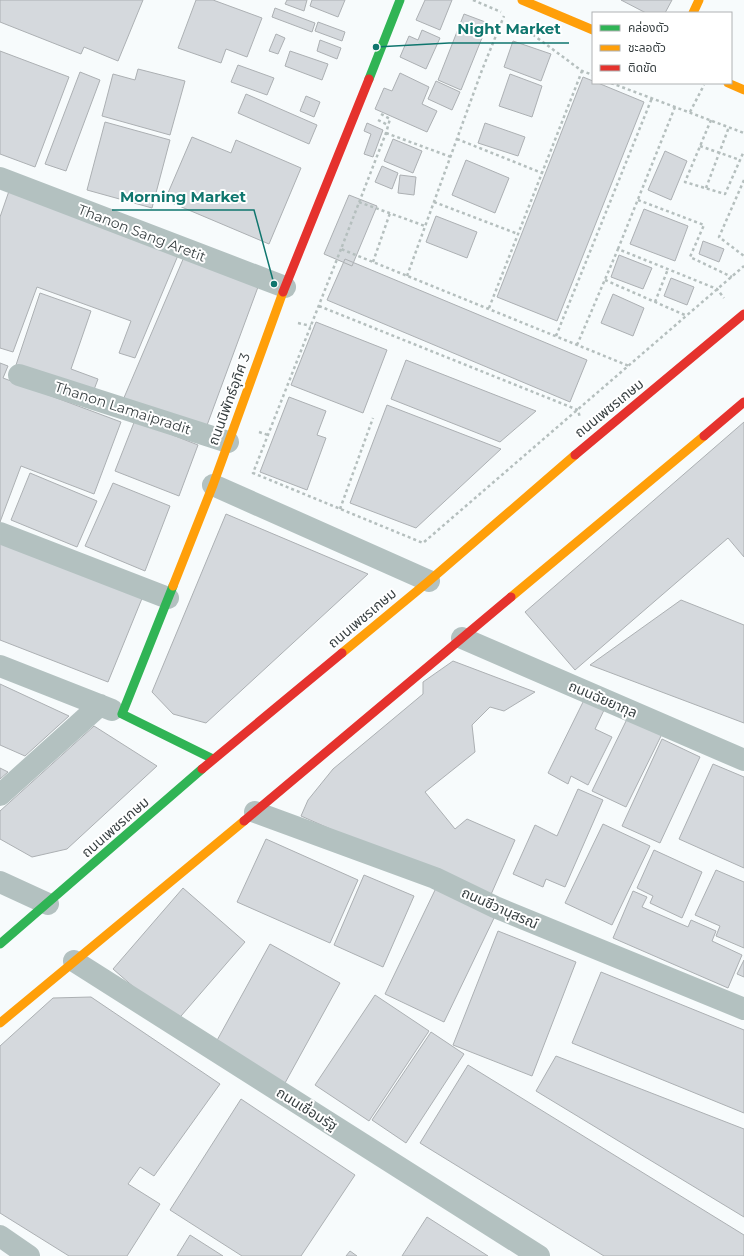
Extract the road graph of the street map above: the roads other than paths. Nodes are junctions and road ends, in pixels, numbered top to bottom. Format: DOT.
graph roads {
  1 [pos="400,0"];
  2 [pos="522,0"];
  3 [pos="699,0"];
  4 [pos="693,12"];
  5 [pos="592,30"];
  6 [pos="730,84"];
  7 [pos="744,90"];
  8 [pos="0,178"];
  9 [pos="285,287"];
  10 [pos="744,314"];
  11 [pos="19,374"];
  12 [pos="744,402"];
  13 [pos="228,442"];
  14 [pos="213,485"];
  15 [pos="0,533"];
  16 [pos="429,581"];
  17 [pos="168,598"];
  18 [pos="462,638"];
  19 [pos="0,666"];
  20 [pos="100,705"];
  21 [pos="122,714"];
  22 [pos="213,759"];
  23 [pos="744,760"];
  24 [pos="0,795"];
  25 [pos="255,812"];
  26 [pos="0,882"];
  27 [pos="48,904"];
  28 [pos="0,944"];
  29 [pos="74,961"];
  30 [pos="744,1009"];
  31 [pos="0,1022"];
  32 [pos="0,1236"];
  33 [pos="29,1256"];
  34 [pos="539,1256"];
  1 -- 9 [label="main road, ถนนนิพัทธ์อุทิศ 3"];
  2 -- 5 [label="main road"];
  3 -- 4 [label="main road"];
  6 -- 7 [label="main road"];
  8 -- 9 [label="street, Thanon Sang Aretit"];
  9 -- 13 [label="main road, ถนนนิพัทธ์อุทิศ 3"];
  10 -- 16 [label="main road, ถนนเพชรเกษม"];
  11 -- 13 [label="street, Thanon Lamaipradit"];
  12 -- 18 [label="main road"];
  13 -- 14 [label="main road, ถนนนิพัทธ์อุทิศ 3"];
  14 -- 16 [label="street"];
  14 -- 17 [label="main road, ถนนนิพัทธ์อุทิศ 3"];
  15 -- 17 [label="street"];
  16 -- 22 [label="main road, ถนนเพชรเกษม"];
  17 -- 21 [label="main road, ถนนนิพัทธ์อุทิศ 3"];
  18 -- 23 [label="street, ถนนฉัยยากุล"];
  18 -- 25 [label="main road"];
  19 -- 20 [label="street"];
  20 -- 21 [label="street"];
  20 -- 24 [label="street"];
  21 -- 22 [label="main road"];
  22 -- 27 [label="main road, ถนนเพชรเกษม"];
  25 -- 29 [label="main road"];
  25 -- 30 [label="street, ถนนชีวานุสรณ์"];
  26 -- 27 [label="street"];
  27 -- 28 [label="main road, ถนนเพชรเกษม"];
  29 -- 31 [label="main road"];
  29 -- 34 [label="street, ถนนเชื่อมรัฐ"];
  32 -- 33 [label="street"];
}
